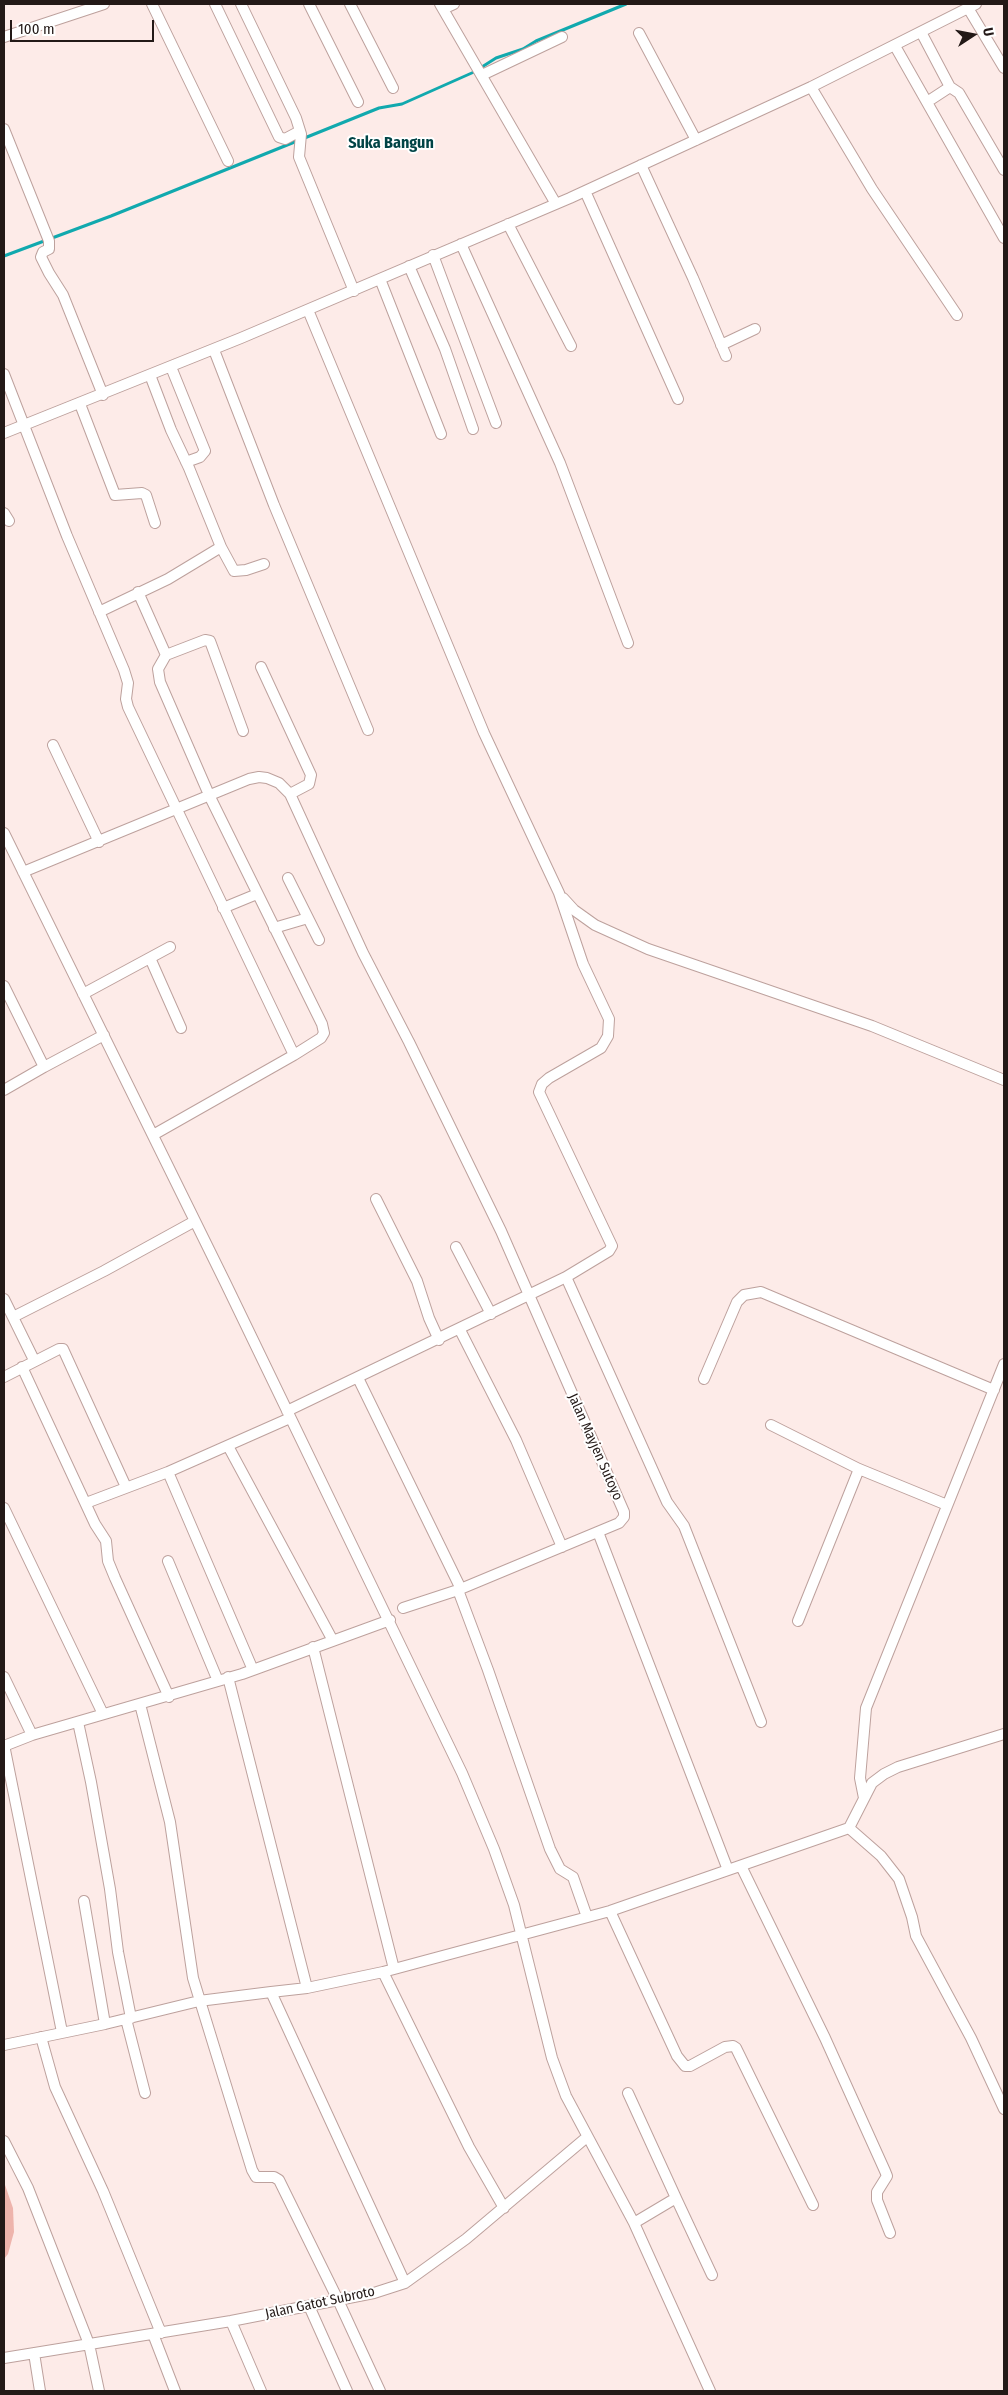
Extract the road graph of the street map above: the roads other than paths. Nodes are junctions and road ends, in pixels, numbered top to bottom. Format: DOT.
graph roads {
  1 [pos="104,4"];
  2 [pos="152,4"];
  3 [pos="215,4"];
  4 [pos="241,4"];
  5 [pos="309,4"];
  6 [pos="350,4"];
  7 [pos="454,4"];
  8 [pos="441,6"];
  9 [pos="972,6"];
  10 [pos="921,32"];
  11 [pos="639,33"];
  12 [pos="4,37"];
  13 [pos="562,37"];
  14 [pos="895,46"];
  15 [pos="1004,68"];
  16 [pos="479,71"];
  17 [pos="811,87"];
  18 [pos="950,87"];
  19 [pos="393,88"];
  20 [pos="358,102"];
  21 [pos="926,102"];
  22 [pos="4,129"];
  23 [pos="300,132"];
  24 [pos="696,140"];
  25 [pos="228,161"];
  26 [pos="641,165"];
  27 [pos="1004,170"];
  28 [pos="585,191"];
  29 [pos="556,204"];
  30 [pos="508,224"];
  31 [pos="1004,238"];
  32 [pos="461,244"];
  33 [pos="433,256"];
  34 [pos="409,266"];
  35 [pos="380,279"];
  36 [pos="354,291"];
  37 [pos="308,310"];
  38 [pos="957,315"];
  39 [pos="755,329"];
  40 [pos="721,345"];
  41 [pos="571,346"];
  42 [pos="214,350"];
  43 [pos="726,356"];
  44 [pos="171,367"];
  45 [pos="4,374"];
  46 [pos="150,375"];
  47 [pos="103,395"];
  48 [pos="678,399"];
  49 [pos="80,404"];
  50 [pos="496,423"];
  51 [pos="25,425"];
  52 [pos="473,429"];
  53 [pos="4,433"];
  54 [pos="441,434"];
  55 [pos="186,462"];
  56 [pos="155,523"];
  57 [pos="221,547"];
  58 [pos="264,564"];
  59 [pos="138,592"];
  60 [pos="99,612"];
  61 [pos="628,643"];
  62 [pos="166,655"];
  63 [pos="262,667"];
  64 [pos="368,730"];
  65 [pos="243,731"];
  66 [pos="52,745"];
  67 [pos="290,794"];
  68 [pos="210,797"];
  69 [pos="176,810"];
  70 [pos="4,833"];
  71 [pos="98,842"];
  72 [pos="23,872"];
  73 [pos="288,878"];
  74 [pos="559,893"];
  75 [pos="257,894"];
  76 [pos="223,908"];
  77 [pos="308,918"];
  78 [pos="274,928"];
  79 [pos="319,940"];
  80 [pos="170,947"];
  81 [pos="150,958"];
  82 [pos="4,986"];
  83 [pos="83,994"];
  84 [pos="181,1028"];
  85 [pos="104,1035"];
  86 [pos="294,1055"];
  87 [pos="44,1068"];
  88 [pos="1004,1080"];
  89 [pos="4,1090"];
  90 [pos="153,1135"];
  91 [pos="376,1199"];
  92 [pos="195,1221"];
  93 [pos="456,1247"];
  94 [pos="566,1278"];
  95 [pos="528,1295"];
  96 [pos="4,1300"];
  97 [pos="491,1314"];
  98 [pos="12,1317"];
  99 [pos="460,1330"];
  100 [pos="440,1340"];
  101 [pos="31,1354"];
  102 [pos="1004,1364"];
  103 [pos="22,1368"];
  104 [pos="4,1377"];
  105 [pos="358,1378"];
  106 [pos="704,1379"];
  107 [pos="994,1390"];
  108 [pos="289,1415"];
  109 [pos="771,1425"];
  110 [pos="228,1446"];
  111 [pos="859,1469"];
  112 [pos="168,1472"];
  113 [pos="126,1487"];
  114 [pos="86,1503"];
  115 [pos="947,1505"];
  116 [pos="4,1508"];
  117 [pos="598,1532"];
  118 [pos="562,1547"];
  119 [pos="168,1561"];
  120 [pos="459,1590"];
  121 [pos="389,1617"];
  122 [pos="798,1621"];
  123 [pos="332,1639"];
  124 [pos="313,1647"];
  125 [pos="253,1670"];
  126 [pos="4,1677"];
  127 [pos="223,1679"];
  128 [pos="169,1696"];
  129 [pos="140,1704"];
  130 [pos="103,1714"];
  131 [pos="78,1722"];
  132 [pos="760,1722"];
  133 [pos="1004,1734"];
  134 [pos="32,1735"];
  135 [pos="4,1746"];
  136 [pos="864,1798"];
  137 [pos="849,1828"];
  138 [pos="741,1866"];
  139 [pos="728,1870"];
  140 [pos="84,1901"];
  141 [pos="610,1910"];
  142 [pos="587,1917"];
  143 [pos="522,1933"];
  144 [pos="388,1970"];
  145 [pos="307,1988"];
  146 [pos="271,1992"];
  147 [pos="199,2001"];
  148 [pos="128,2019"];
  149 [pos="105,2024"];
  150 [pos="62,2032"];
  151 [pos="41,2037"];
  152 [pos="4,2045"];
  153 [pos="628,2092"];
  154 [pos="144,2093"];
  155 [pos="1004,2109"];
  156 [pos="587,2137"];
  157 [pos="4,2141"];
  158 [pos="676,2198"];
  159 [pos="813,2205"];
  160 [pos="504,2208"];
  161 [pos="634,2223"];
  162 [pos="890,2233"];
  163 [pos="712,2275"];
  164 [pos="405,2283"];
  165 [pos="338,2300"];
  166 [pos="309,2306"];
  167 [pos="231,2321"];
  168 [pos="157,2334"];
  169 [pos="89,2344"];
  170 [pos="34,2353"];
  171 [pos="4,2358"];
  172 [pos="40,2391"];
  173 [pos="99,2391"];
  174 [pos="175,2391"];
  175 [pos="261,2391"];
  176 [pos="347,2391"];
  177 [pos="380,2391"];
  178 [pos="710,2391"];
  1 -- 12 [label="street"];
  2 -- 25 [label="street"];
  3 -- 23 [label="street"];
  4 -- 23 [label="street"];
  5 -- 20 [label="street"];
  6 -- 19 [label="street"];
  7 -- 8 [label="street"];
  8 -- 16 [label="street"];
  9 -- 10 [label="street"];
  9 -- 15 [label="street"];
  10 -- 14 [label="street"];
  10 -- 18 [label="street"];
  11 -- 24 [label="street"];
  13 -- 16 [label="street"];
  14 -- 17 [label="street"];
  14 -- 21 [label="street"];
  16 -- 29 [label="street"];
  17 -- 24 [label="street"];
  17 -- 38 [label="street"];
  18 -- 21 [label="street"];
  18 -- 27 [label="street"];
  21 -- 31 [label="street"];
  22 -- 47 [label="street"];
  23 -- 36 [label="street"];
  24 -- 26 [label="street"];
  26 -- 28 [label="street"];
  26 -- 40 [label="street"];
  28 -- 29 [label="street"];
  28 -- 48 [label="street"];
  29 -- 30 [label="street"];
  30 -- 32 [label="street"];
  30 -- 41 [label="street"];
  32 -- 33 [label="street"];
  32 -- 61 [label="street"];
  33 -- 34 [label="street"];
  33 -- 50 [label="street"];
  34 -- 35 [label="street"];
  34 -- 52 [label="street"];
  35 -- 36 [label="street"];
  35 -- 54 [label="street"];
  36 -- 37 [label="street"];
  37 -- 42 [label="street"];
  37 -- 74 [label="street"];
  39 -- 40 [label="street"];
  40 -- 43 [label="street"];
  42 -- 44 [label="street"];
  42 -- 64 [label="street"];
  44 -- 46 [label="street"];
  44 -- 55 [label="street"];
  45 -- 51 [label="street"];
  46 -- 47 [label="street"];
  46 -- 55 [label="street"];
  47 -- 49 [label="street"];
  49 -- 51 [label="street"];
  49 -- 56 [label="street"];
  51 -- 53 [label="street"];
  51 -- 60 [label="street"];
  55 -- 57 [label="street"];
  57 -- 58 [label="street"];
  57 -- 59 [label="street"];
  59 -- 60 [label="street"];
  59 -- 62 [label="street"];
  60 -- 69 [label="street"];
  62 -- 65 [label="street"];
  62 -- 68 [label="street"];
  63 -- 67 [label="street"];
  66 -- 71 [label="street"];
  67 -- 68 [label="street"];
  67 -- 95 [label="street, Jalan Mayjen Sutoyo"];
  68 -- 69 [label="street"];
  68 -- 75 [label="street"];
  69 -- 71 [label="street"];
  69 -- 76 [label="street"];
  70 -- 72 [label="street"];
  71 -- 72 [label="street"];
  72 -- 83 [label="street"];
  73 -- 77 [label="street"];
  74 -- 88 [label="street"];
  74 -- 94 [label="street"];
  75 -- 76 [label="street"];
  75 -- 78 [label="street"];
  76 -- 86 [label="street"];
  77 -- 78 [label="street"];
  77 -- 79 [label="street"];
  78 -- 86 [label="street"];
  80 -- 81 [label="street"];
  81 -- 83 [label="street"];
  81 -- 84 [label="street"];
  82 -- 87 [label="street"];
  83 -- 85 [label="street"];
  85 -- 87 [label="street"];
  85 -- 90 [label="street"];
  86 -- 90 [label="street"];
  87 -- 89 [label="street"];
  90 -- 92 [label="street"];
  91 -- 100 [label="street"];
  92 -- 98 [label="street"];
  92 -- 108 [label="street"];
  93 -- 97 [label="street"];
  94 -- 95 [label="street"];
  94 -- 132 [label="street"];
  95 -- 97 [label="street"];
  95 -- 117 [label="street, Jalan Mayjen Sutoyo"];
  96 -- 98 [label="street"];
  97 -- 99 [label="street"];
  98 -- 101 [label="street"];
  99 -- 100 [label="street"];
  99 -- 118 [label="street"];
  100 -- 105 [label="street"];
  101 -- 103 [label="street"];
  101 -- 113 [label="street"];
  102 -- 107 [label="street"];
  103 -- 104 [label="street"];
  103 -- 114 [label="street"];
  105 -- 108 [label="street"];
  105 -- 120 [label="street"];
  106 -- 107 [label="street"];
  107 -- 115 [label="street"];
  108 -- 110 [label="street"];
  108 -- 121 [label="street"];
  109 -- 111 [label="street"];
  110 -- 112 [label="street"];
  110 -- 123 [label="street"];
  111 -- 115 [label="street"];
  111 -- 122 [label="street"];
  112 -- 113 [label="street"];
  112 -- 125 [label="street"];
  113 -- 114 [label="street"];
  114 -- 128 [label="street"];
  115 -- 136 [label="street"];
  116 -- 130 [label="street"];
  117 -- 118 [label="street, Jalan Mayjen Sutoyo"];
  117 -- 139 [label="street"];
  118 -- 120 [label="street, Jalan Mayjen Sutoyo"];
  119 -- 127 [label="street"];
  120 -- 121 [label="street, Jalan Mayjen Sutoyo"];
  120 -- 142 [label="street"];
  121 -- 123 [label="street, Jalan Mayjen Sutoyo"];
  121 -- 143 [label="street"];
  123 -- 124 [label="street, Jalan Mayjen Sutoyo"];
  124 -- 125 [label="street, Jalan Mayjen Sutoyo"];
  124 -- 144 [label="street"];
  125 -- 127 [label="street, Jalan Mayjen Sutoyo"];
  126 -- 134 [label="street"];
  127 -- 128 [label="street, Jalan Mayjen Sutoyo"];
  127 -- 145 [label="street"];
  128 -- 129 [label="street, Jalan Mayjen Sutoyo"];
  129 -- 130 [label="street, Jalan Mayjen Sutoyo"];
  129 -- 147 [label="street"];
  130 -- 131 [label="street, Jalan Mayjen Sutoyo"];
  131 -- 134 [label="street, Jalan Mayjen Sutoyo"];
  131 -- 148 [label="street"];
  133 -- 136 [label="street"];
  134 -- 135 [label="street, Jalan Mayjen Sutoyo"];
  135 -- 150 [label="street"];
  136 -- 137 [label="street"];
  137 -- 138 [label="street"];
  137 -- 155 [label="street"];
  138 -- 139 [label="street"];
  138 -- 162 [label="street"];
  139 -- 141 [label="street"];
  140 -- 149 [label="street"];
  141 -- 142 [label="street"];
  141 -- 159 [label="street"];
  142 -- 143 [label="street"];
  143 -- 144 [label="street"];
  143 -- 156 [label="street"];
  144 -- 145 [label="street"];
  144 -- 160 [label="street"];
  145 -- 146 [label="street"];
  146 -- 147 [label="street"];
  146 -- 164 [label="street"];
  147 -- 148 [label="street"];
  147 -- 165 [label="street"];
  148 -- 149 [label="street"];
  148 -- 154 [label="street"];
  149 -- 150 [label="street"];
  150 -- 151 [label="street"];
  151 -- 152 [label="street"];
  151 -- 168 [label="street"];
  153 -- 158 [label="street"];
  156 -- 160 [label="street, Jalan Gatot Subroto"];
  156 -- 161 [label="street"];
  157 -- 169 [label="street"];
  158 -- 161 [label="street"];
  158 -- 163 [label="street"];
  160 -- 164 [label="street, Jalan Gatot Subroto"];
  161 -- 178 [label="street"];
  164 -- 165 [label="street, Jalan Gatot Subroto"];
  165 -- 166 [label="street, Jalan Gatot Subroto"];
  165 -- 177 [label="street"];
  166 -- 167 [label="street, Jalan Gatot Subroto"];
  166 -- 176 [label="street"];
  167 -- 168 [label="street, Jalan Gatot Subroto"];
  167 -- 175 [label="street"];
  168 -- 169 [label="street, Jalan Gatot Subroto"];
  168 -- 174 [label="street"];
  169 -- 170 [label="street, Jalan Gatot Subroto"];
  169 -- 173 [label="street"];
  170 -- 171 [label="street, Jalan Gatot Subroto"];
  170 -- 172 [label="street"];
}
